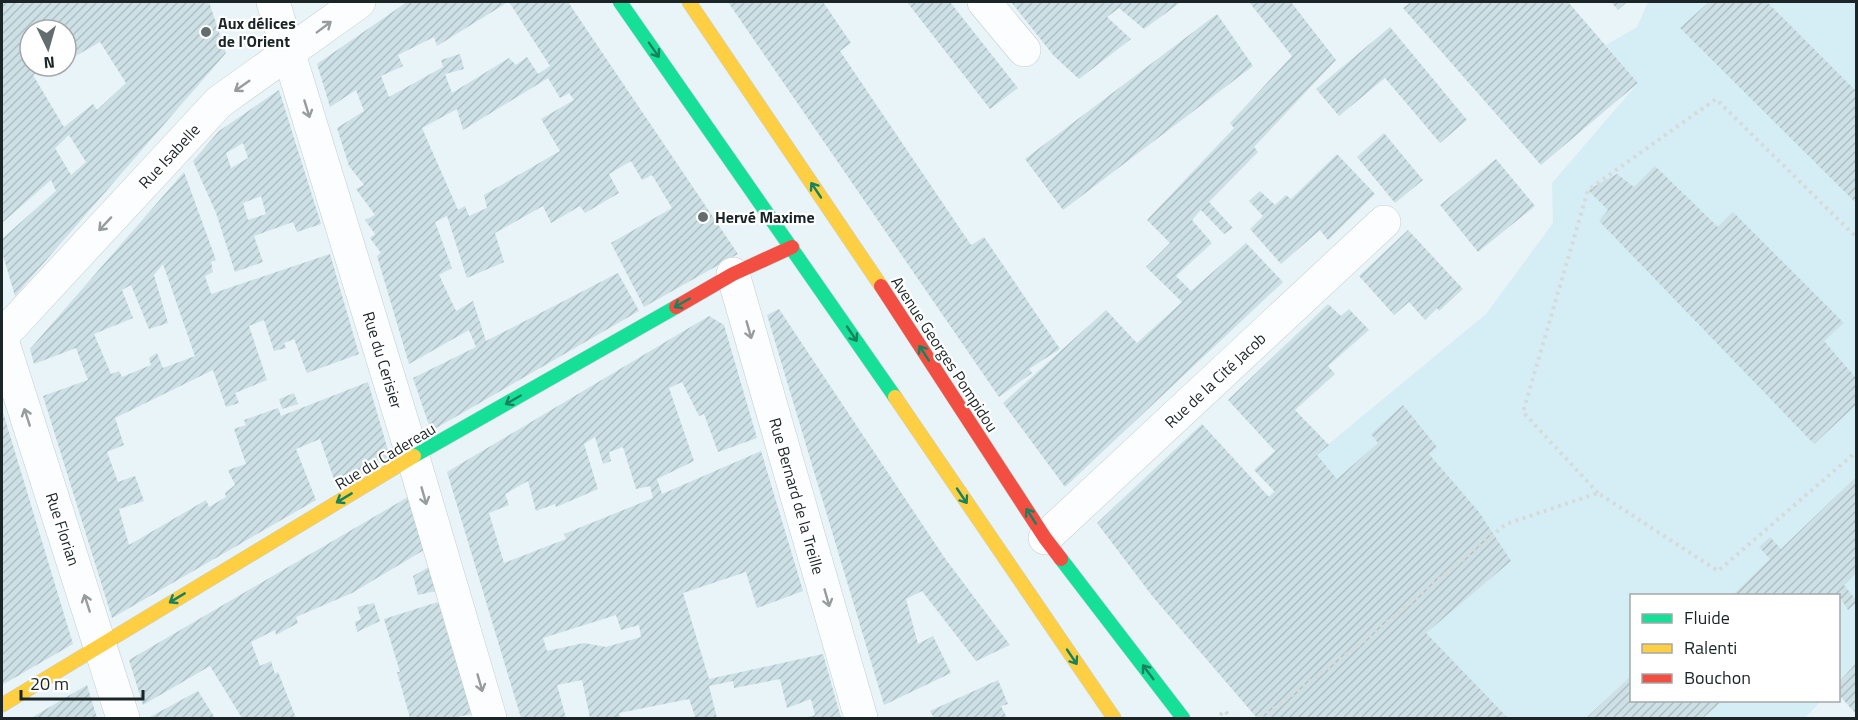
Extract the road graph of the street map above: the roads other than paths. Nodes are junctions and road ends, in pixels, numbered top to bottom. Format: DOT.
graph roads {
  1 [pos="273,2"];
  2 [pos="359,2"];
  3 [pos="620,2"];
  4 [pos="689,2"];
  5 [pos="984,2"];
  6 [pos="1024,50"];
  7 [pos="290,53"];
  8 [pos="1384,222"];
  9 [pos="792,247"];
  10 [pos="733,274"];
  11 [pos="2,338"];
  12 [pos="413,457"];
  13 [pos="1045,538"];
  14 [pos="101,644"];
  15 [pos="2,705"];
  16 [pos="123,718"];
  17 [pos="490,718"];
  18 [pos="861,718"];
  19 [pos="1114,718"];
  20 [pos="1183,718"];
  1 -- 7 [label="street, Rue du Cerisier"];
  7 -- 2 [label="street, Rue Isabelle, one-way"];
  3 -- 9 [label="main road, one-way"];
  13 -- 4 [label="main road, Avenue Georges Pompidou, one-way"];
  5 -- 6 [label="street"];
  7 -- 11 [label="street, Rue Isabelle, one-way"];
  7 -- 12 [label="street, Rue du Cerisier, one-way"];
  8 -- 13 [label="street, Rue de la Cité Jacob"];
  9 -- 10 [label="main road, Rue du Cadereau"];
  9 -- 19 [label="main road, one-way"];
  10 -- 12 [label="main road, Rue du Cadereau, one-way"];
  10 -- 18 [label="street, Rue Bernard de la Treille, one-way"];
  14 -- 11 [label="street, Rue Florian, one-way"];
  12 -- 14 [label="main road, Rue du Cadereau, one-way"];
  12 -- 17 [label="street, Rue du Cerisier, one-way"];
  20 -- 13 [label="main road, Avenue Georges Pompidou, one-way"];
  14 -- 15 [label="main road, Rue du Cadereau"];
  14 -- 16 [label="street, Rue Florian"];
}
